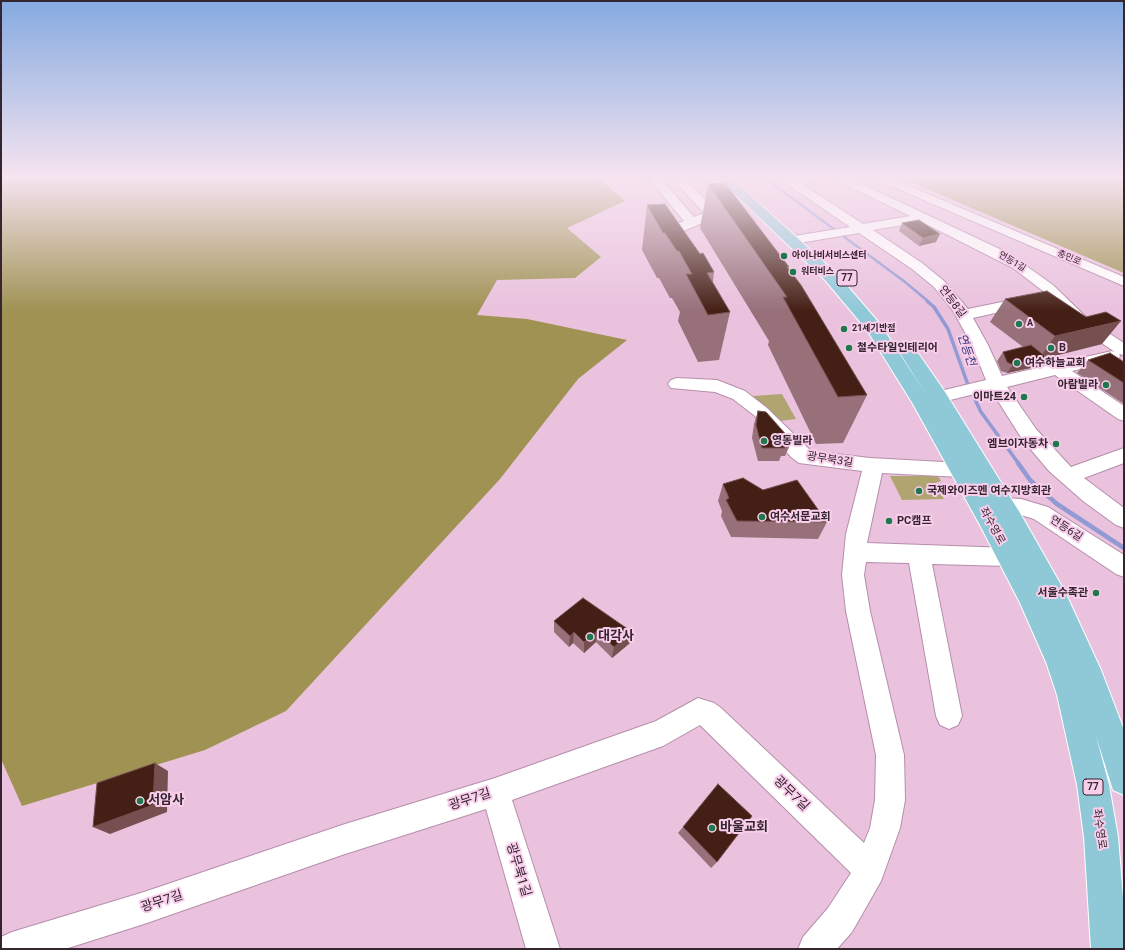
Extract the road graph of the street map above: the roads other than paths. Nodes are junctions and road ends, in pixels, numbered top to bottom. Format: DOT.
graph roads {
  1 [pos="667,222"];
  2 [pos="692,222"];
  3 [pos="783,222"];
  4 [pos="786,222"];
  5 [pos="850,222"];
  6 [pos="898,222"];
  7 [pos="932,222"];
  8 [pos="985,222"];
  9 [pos="860,229"];
  10 [pos="804,238"];
  11 [pos="1124,282"];
  12 [pos="1056,296"];
  13 [pos="963,315"];
  14 [pos="1124,352"];
  15 [pos="1058,368"];
  16 [pos="996,383"];
  17 [pos="677,384"];
  18 [pos="941,396"];
  19 [pos="1124,414"];
  20 [pos="1124,455"];
  21 [pos="870,465"];
  22 [pos="961,470"];
  23 [pos="1068,476"];
  24 [pos="1001,515"];
  25 [pos="1124,518"];
  26 [pos="854,552"];
  27 [pos="919,554"];
  28 [pos="1009,557"];
  29 [pos="1124,567"];
  30 [pos="950,716"];
  31 [pos="1121,753"];
  32 [pos="1124,779"];
  33 [pos="495,792"];
  34 [pos="870,870"];
  35 [pos="12,949"];
  36 [pos="543,949"];
  37 [pos="815,949"];
  38 [pos="1109,949"];
  1 -- 2 [label="street"];
  3 -- 10 [label="main road, 좌수영로 / 77"];
  4 -- 10 [label="main road, 좌수영로 / 77"];
  5 -- 9 [label="street, 연등8길"];
  6 -- 9 [label="street"];
  7 -- 12 [label="street, 연등1길"];
  8 -- 11 [label="street, 충민로"];
  9 -- 10 [label="street"];
  9 -- 13 [label="street, 연등8길"];
  10 -- 18 [label="main road, 좌수영로 / 77"];
  10 -- 22 [label="main road, 좌수영로 / 77"];
  12 -- 13 [label="street"];
  12 -- 14 [label="street, 연등1길"];
  13 -- 16 [label="street, 연등8길"];
  14 -- 15 [label="street"];
  15 -- 16 [label="street"];
  15 -- 19 [label="street"];
  16 -- 18 [label="street"];
  16 -- 23 [label="street, 연등8길"];
  17 -- 21 [label="street, 광무북3길"];
  18 -- 24 [label="main road, 좌수영로 / 77"];
  20 -- 23 [label="street"];
  21 -- 22 [label="street, 광무북3길"];
  21 -- 26 [label="street"];
  22 -- 24 [label="main road, 좌수영로 / 77"];
  23 -- 25 [label="street, 연등8길"];
  24 -- 28 [label="main road, 좌수영로 / 77"];
  24 -- 29 [label="street, 연등6길"];
  24 -- 31 [label="main road, 좌수영로 / 77"];
  26 -- 27 [label="street"];
  26 -- 34 [label="street"];
  27 -- 28 [label="street"];
  27 -- 30 [label="street"];
  28 -- 38 [label="main road, 좌수영로 / 77"];
  31 -- 32 [label="main road, 좌수영로 / 77"];
  33 -- 34 [label="street, 광무7길"];
  33 -- 35 [label="street, 광무7길"];
  33 -- 36 [label="street, 광무북1길"];
  34 -- 37 [label="street"];
}
